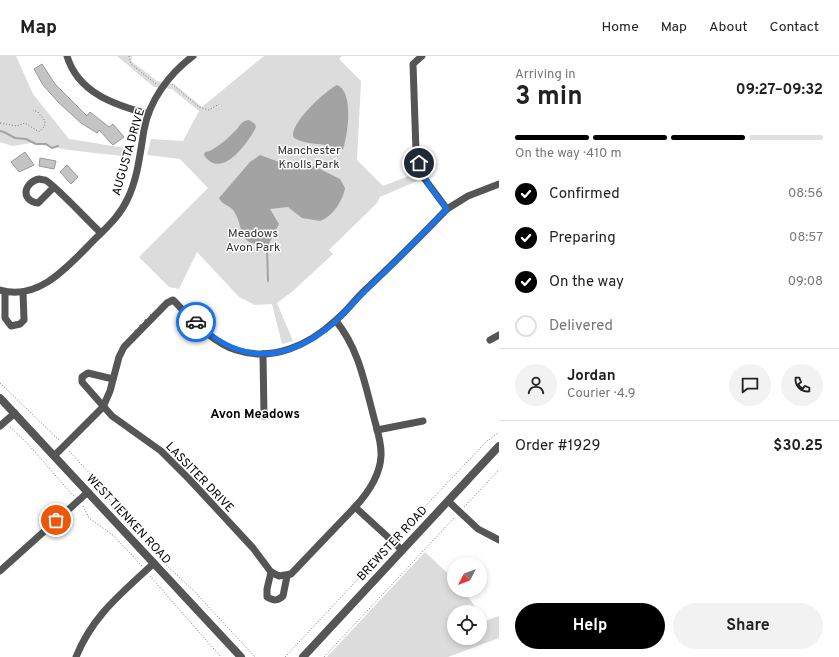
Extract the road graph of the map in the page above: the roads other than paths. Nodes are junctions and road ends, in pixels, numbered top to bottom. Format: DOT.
graph roads {
  1 [pos="67,56"];
  2 [pos="193,56"];
  3 [pos="422,56"];
  4 [pos="148,114"];
  5 [pos="499,184"];
  6 [pos="54,187"];
  7 [pos="447,209"];
  8 [pos="101,233"];
  9 [pos="3,291"];
  10 [pos="23,292"];
  11 [pos="336,321"];
  12 [pos="499,335"];
  13 [pos="490,340"];
  14 [pos="263,354"];
  15 [pos="113,379"];
  16 [pos="0,398"];
  17 [pos="102,407"];
  18 [pos="14,413"];
  19 [pos="264,416"];
  20 [pos="423,421"];
  21 [pos="3,424"];
  22 [pos="377,430"];
  23 [pos="499,446"];
  24 [pos="54,456"];
  25 [pos="88,492"];
  26 [pos="448,501"];
  27 [pos="355,507"];
  28 [pos="499,540"];
  29 [pos="402,550"];
  30 [pos="154,564"];
  31 [pos="0,571"];
  32 [pos="271,572"];
  33 [pos="287,576"];
  34 [pos="76,657"];
  35 [pos="241,657"];
  36 [pos="303,657"];
  1 -- 4 [label="street"];
  2 -- 4 [label="street, AUGUSTA DRIVE"];
  3 -- 7 [label="street"];
  4 -- 8 [label="street, AUGUSTA DRIVE"];
  5 -- 7 [label="street"];
  6 -- 8 [label="street"];
  7 -- 11 [label="street"];
  8 -- 10 [label="street, AUGUSTA DRIVE"];
  9 -- 10 [label="street, AUGUSTA DRIVE"];
  9 -- 10 [label="street, AUGUSTA DRIVE"];
  11 -- 14 [label="street"];
  11 -- 22 [label="street"];
  12 -- 13 [label="street"];
  14 -- 15 [label="street"];
  14 -- 19 [label="street"];
  15 -- 17 [label="street"];
  15 -- 17 [label="street, LASSITER DRIVE"];
  16 -- 18 [label="street, WEST TIENKEN ROAD"];
  17 -- 24 [label="street"];
  17 -- 32 [label="street, LASSITER DRIVE"];
  18 -- 21 [label="street"];
  18 -- 24 [label="street, WEST TIENKEN ROAD"];
  20 -- 22 [label="street"];
  22 -- 27 [label="street"];
  23 -- 26 [label="street, BREWSTER ROAD"];
  24 -- 25 [label="street, WEST TIENKEN ROAD"];
  25 -- 30 [label="street, WEST TIENKEN ROAD"];
  25 -- 31 [label="street"];
  26 -- 28 [label="street"];
  26 -- 29 [label="street, BREWSTER ROAD"];
  27 -- 29 [label="street"];
  27 -- 33 [label="street"];
  29 -- 36 [label="street, BREWSTER ROAD"];
  30 -- 34 [label="street"];
  30 -- 35 [label="street, WEST TIENKEN ROAD"];
  32 -- 33 [label="street"];
  32 -- 33 [label="street"];
}
